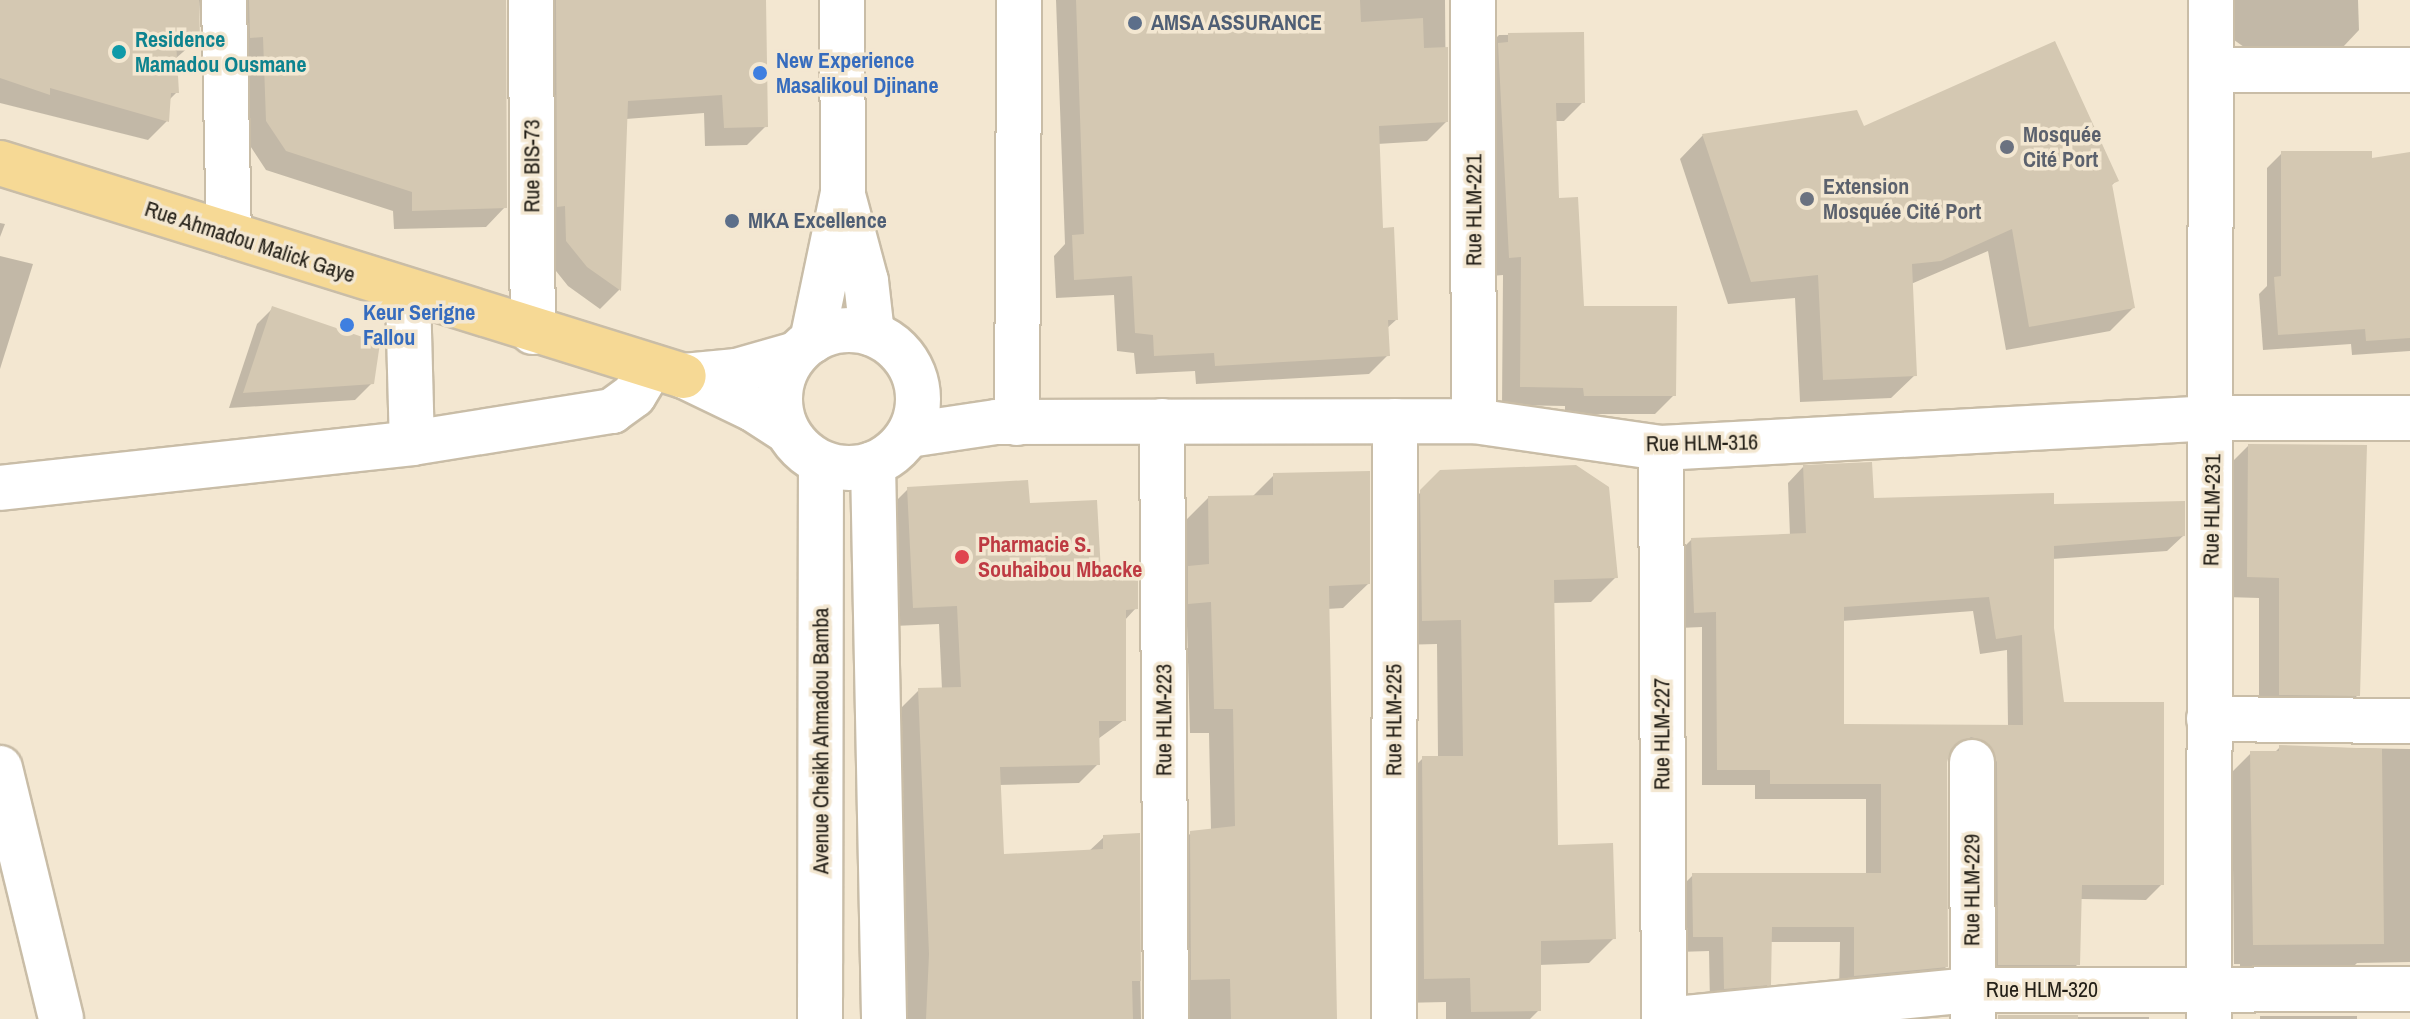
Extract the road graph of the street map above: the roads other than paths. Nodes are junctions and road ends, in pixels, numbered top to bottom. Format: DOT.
graph roads {
  1 [pos="224,0"];
  2 [pos="531,0"];
  3 [pos="842,0"];
  4 [pos="1019,0"];
  5 [pos="1473,0"];
  6 [pos="2211,0"];
  7 [pos="2211,70"];
  8 [pos="2410,70"];
  9 [pos="0,163"];
  10 [pos="843,193"];
  11 [pos="229,234"];
  12 [pos="408,294"];
  13 [pos="533,332"];
  14 [pos="872,334"];
  15 [pos="804,347"];
  16 [pos="668,372"];
  17 [pos="914,416"];
  18 [pos="2213,418"];
  19 [pos="2410,418"];
  20 [pos="1162,421"];
  21 [pos="1395,421"];
  22 [pos="1474,421"];
  23 [pos="1006,423"];
  24 [pos="787,431"];
  25 [pos="412,443"];
  26 [pos="1661,448"];
  27 [pos="821,463"];
  28 [pos="873,464"];
  29 [pos="0,488"];
  30 [pos="2209,719"];
  31 [pos="2410,721"];
  32 [pos="1972,762"];
  33 [pos="0,768"];
  34 [pos="2410,989"];
  35 [pos="2209,1004"];
  36 [pos="1973,1005"];
  37 [pos="61,1019"];
  38 [pos="820,1019"];
  39 [pos="884,1019"];
  40 [pos="1166,1019"];
  41 [pos="1394,1019"];
  42 [pos="1664,1019"];
  43 [pos="1675,1019"];
  1 -- 11 [label="street"];
  2 -- 13 [label="street, Rue BIS-73"];
  3 -- 10 [label="street"];
  4 -- 23 [label="street"];
  5 -- 22 [label="street, Rue HLM-221"];
  6 -- 7 [label="street, Rue HLM-231"];
  7 -- 8 [label="street"];
  7 -- 18 [label="street, Rue HLM-231"];
  9 -- 11 [label="main road, Rue Ahmadou Malick Gaye"];
  10 -- 14 [label="street"];
  10 -- 15 [label="street"];
  11 -- 12 [label="main road, Rue Ahmadou Malick Gaye"];
  12 -- 13 [label="main road, Rue Ahmadou Malick Gaye"];
  12 -- 25 [label="street"];
  13 -- 16 [label="main road, Rue Ahmadou Malick Gaye"];
  14 -- 15 [label="street"];
  14 -- 17 [label="street"];
  15 -- 16 [label="street, Rue Ahmadou Malick Gaye"];
  15 -- 24 [label="street"];
  16 -- 24 [label="street, Rue Ahmadou Malick Gaye"];
  16 -- 25 [label="street"];
  17 -- 23 [label="street, Rue HLM-316"];
  17 -- 28 [label="street"];
  18 -- 19 [label="street, Rue HLM-316"];
  18 -- 26 [label="street, Rue HLM-316"];
  18 -- 30 [label="street, Rue HLM-231"];
  20 -- 21 [label="street, Rue HLM-316"];
  20 -- 23 [label="street, Rue HLM-316"];
  20 -- 40 [label="street, Rue HLM-223"];
  21 -- 22 [label="street, Rue HLM-316"];
  21 -- 41 [label="street, Rue HLM-225"];
  22 -- 26 [label="street, Rue HLM-316"];
  24 -- 27 [label="street"];
  25 -- 29 [label="street"];
  26 -- 42 [label="street, Rue HLM-227"];
  27 -- 28 [label="street"];
  27 -- 38 [label="street, Avenue Cheikh Ahmadou Bamba"];
  28 -- 39 [label="street"];
  30 -- 31 [label="street"];
  30 -- 35 [label="street, Rue HLM-231"];
  32 -- 36 [label="street, Rue HLM-229"];
  33 -- 37 [label="street"];
  34 -- 35 [label="street, Rue HLM-320"];
  35 -- 36 [label="street, Rue HLM-320"];
  36 -- 43 [label="street, Rue HLM-320"];
}
